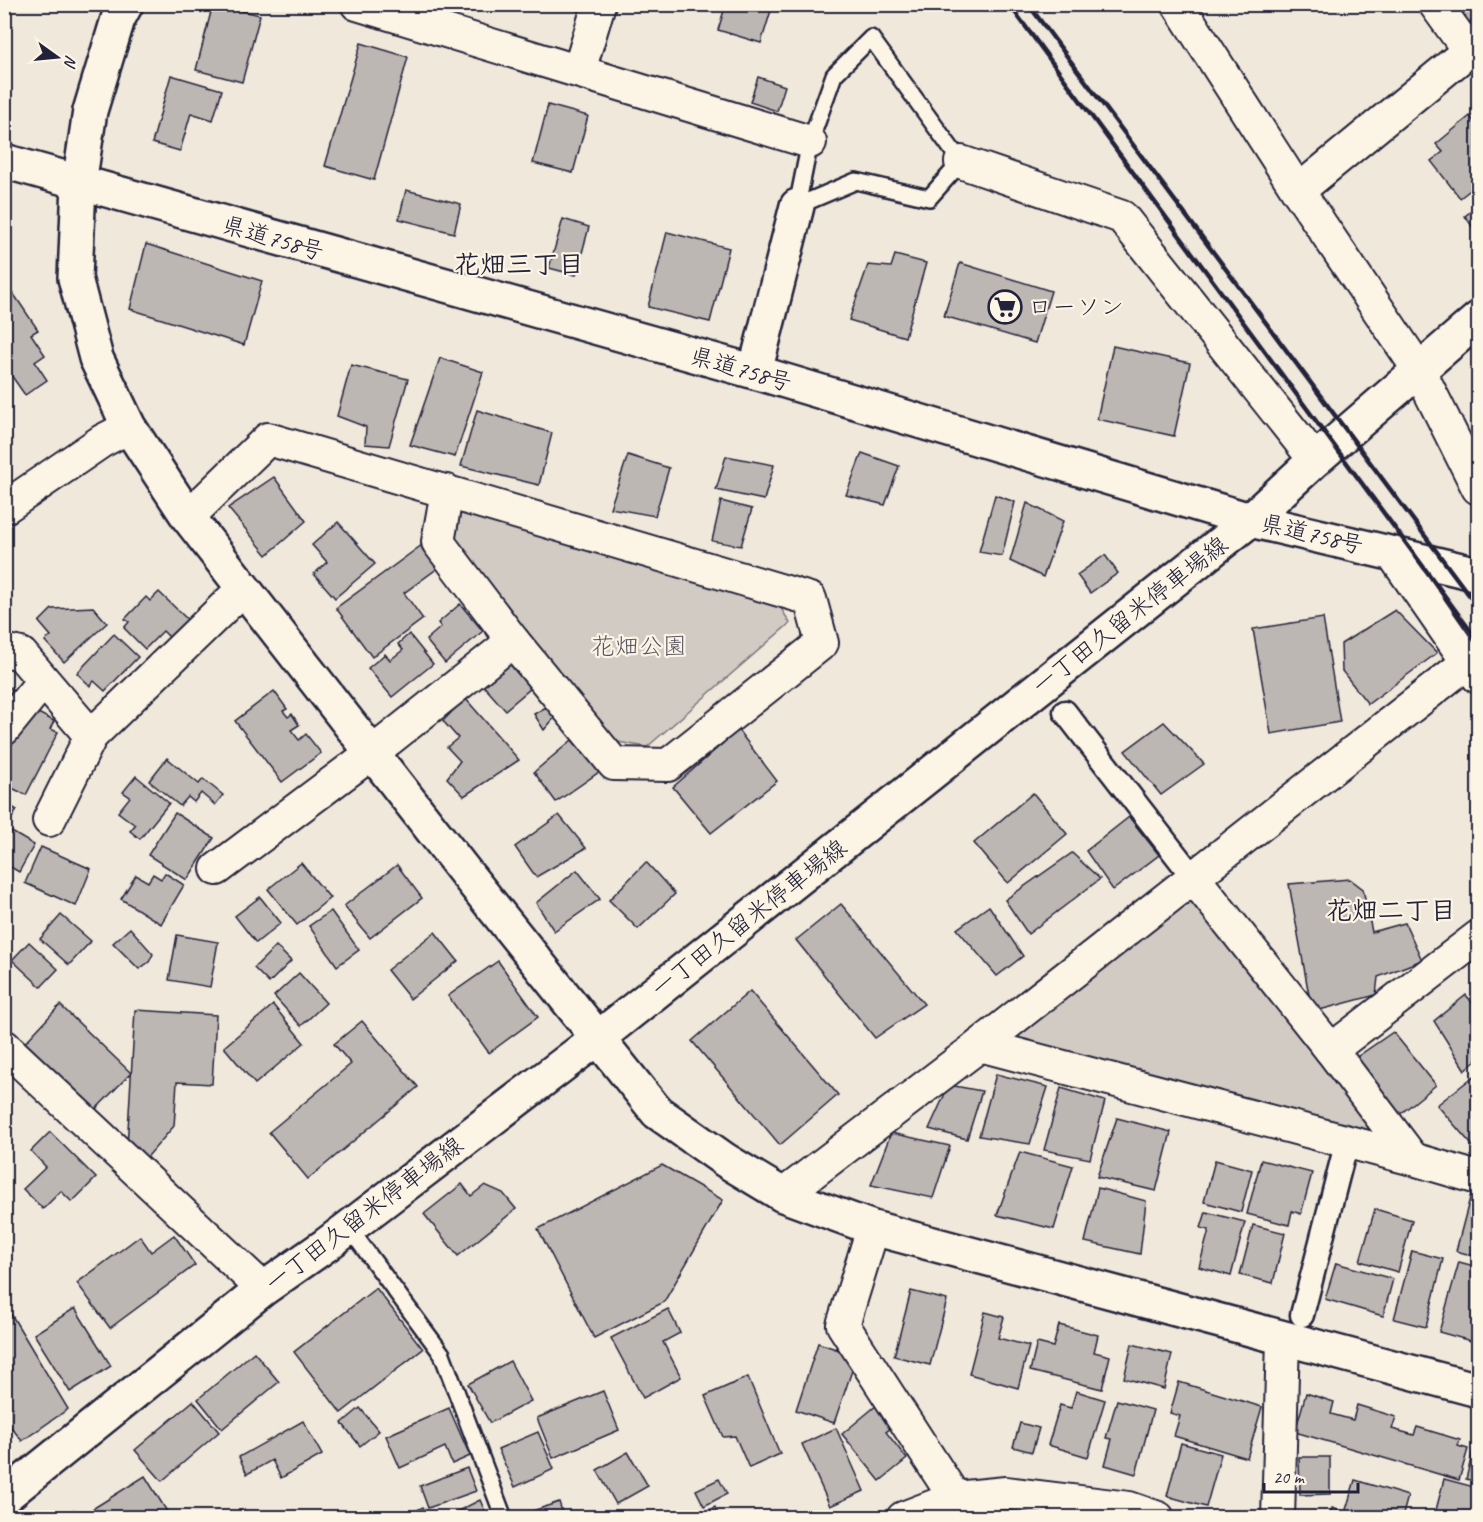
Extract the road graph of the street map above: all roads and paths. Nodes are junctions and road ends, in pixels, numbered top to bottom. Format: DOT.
graph roads {
  1 [pos="126,4"];
  2 [pos="599,4"];
  3 [pos="1178,4"];
  4 [pos="1435,4"];
  5 [pos="363,6"];
  6 [pos="1474,47"];
  7 [pos="579,71"];
  8 [pos="810,142"];
  9 [pos="4,161"];
  10 [pos="961,162"];
  11 [pos="80,184"];
  12 [pos="1298,191"];
  13 [pos="797,206"];
  14 [pos="1479,319"];
  15 [pos="1419,370"];
  16 [pos="755,372"];
  17 [pos="129,426"];
  18 [pos="1315,460"];
  19 [pos="1479,488"];
  20 [pos="447,491"];
  21 [pos="4,508"];
  22 [pos="188,517"];
  23 [pos="1250,520"];
  24 [pos="1392,554"];
  25 [pos="1479,574"];
  26 [pos="244,588"];
  27 [pos="513,641"];
  28 [pos="4,650"];
  29 [pos="1473,670"];
  30 [pos="42,681"];
  31 [pos="1065,712"];
  32 [pos="4,729"];
  33 [pos="91,736"];
  34 [pos="372,753"];
  35 [pos="49,820"];
  36 [pos="217,869"];
  37 [pos="1193,877"];
  38 [pos="1479,937"];
  39 [pos="598,1038"];
  40 [pos="980,1045"];
  41 [pos="4,1046"];
  42 [pos="1331,1050"];
  43 [pos="1347,1142"];
  44 [pos="1413,1159"];
  45 [pos="1479,1178"];
  46 [pos="783,1195"];
  47 [pos="349,1228"];
  48 [pos="873,1228"];
  49 [pos="263,1289"];
  50 [pos="1292,1327"];
  51 [pos="1479,1390"];
  52 [pos="4,1497"];
  53 [pos="955,1498"];
  54 [pos="1138,1514"];
  55 [pos="504,1518"];
  56 [pos="903,1518"];
  57 [pos="1278,1518"];
  1 -- 11 [label="main road"];
  2 -- 7 [label="street"];
  3 -- 12 [label="street"];
  4 -- 6 [label="street"];
  5 -- 7 [label="street"];
  6 -- 12 [label="street"];
  7 -- 8 [label="street"];
  8 -- 10 [label="lane"];
  8 -- 13 [label="lane"];
  9 -- 11 [label="main road, 県道758号"];
  10 -- 13 [label="lane"];
  10 -- 18 [label="street"];
  11 -- 16 [label="main road, 県道758号"];
  11 -- 17 [label="main road"];
  12 -- 15 [label="street"];
  13 -- 16 [label="main road"];
  14 -- 15 [label="main road, 一丁田久留米停車場線"];
  15 -- 18 [label="main road, 一丁田久留米停車場線"];
  15 -- 19 [label="street"];
  16 -- 23 [label="main road, 県道758号"];
  17 -- 21 [label="street"];
  17 -- 22 [label="main road"];
  18 -- 23 [label="main road, 一丁田久留米停車場線"];
  20 -- 22 [label="street"];
  20 -- 27 [label="street"];
  20 -- 27 [label="street"];
  22 -- 26 [label="main road"];
  23 -- 24 [label="main road, 県道758号"];
  23 -- 39 [label="main road, 一丁田久留米停車場線"];
  24 -- 25 [label="main road, 県道758号"];
  24 -- 29 [label="street"];
  26 -- 33 [label="street"];
  26 -- 34 [label="main road"];
  27 -- 34 [label="street"];
  28 -- 30 [label="street"];
  29 -- 37 [label="street"];
  30 -- 32 [label="street"];
  30 -- 33 [label="street"];
  31 -- 37 [label="street"];
  33 -- 35 [label="street"];
  34 -- 36 [label="street"];
  34 -- 39 [label="main road"];
  37 -- 40 [label="street"];
  37 -- 42 [label="street"];
  38 -- 42 [label="street"];
  39 -- 46 [label="main road"];
  39 -- 47 [label="main road, 一丁田久留米停車場線"];
  40 -- 43 [label="street"];
  40 -- 46 [label="street"];
  41 -- 49 [label="street"];
  42 -- 44 [label="street"];
  43 -- 44 [label="street"];
  43 -- 50 [label="street"];
  44 -- 45 [label="street"];
  46 -- 48 [label="main road"];
  47 -- 49 [label="main road, 一丁田久留米停車場線"];
  47 -- 55 [label="lane"];
  48 -- 50 [label="main road"];
  48 -- 53 [label="street"];
  49 -- 52 [label="main road, 一丁田久留米停車場線"];
  50 -- 51 [label="main road"];
  50 -- 57 [label="street"];
  53 -- 54 [label="street"];
  53 -- 56 [label="street"];
}
